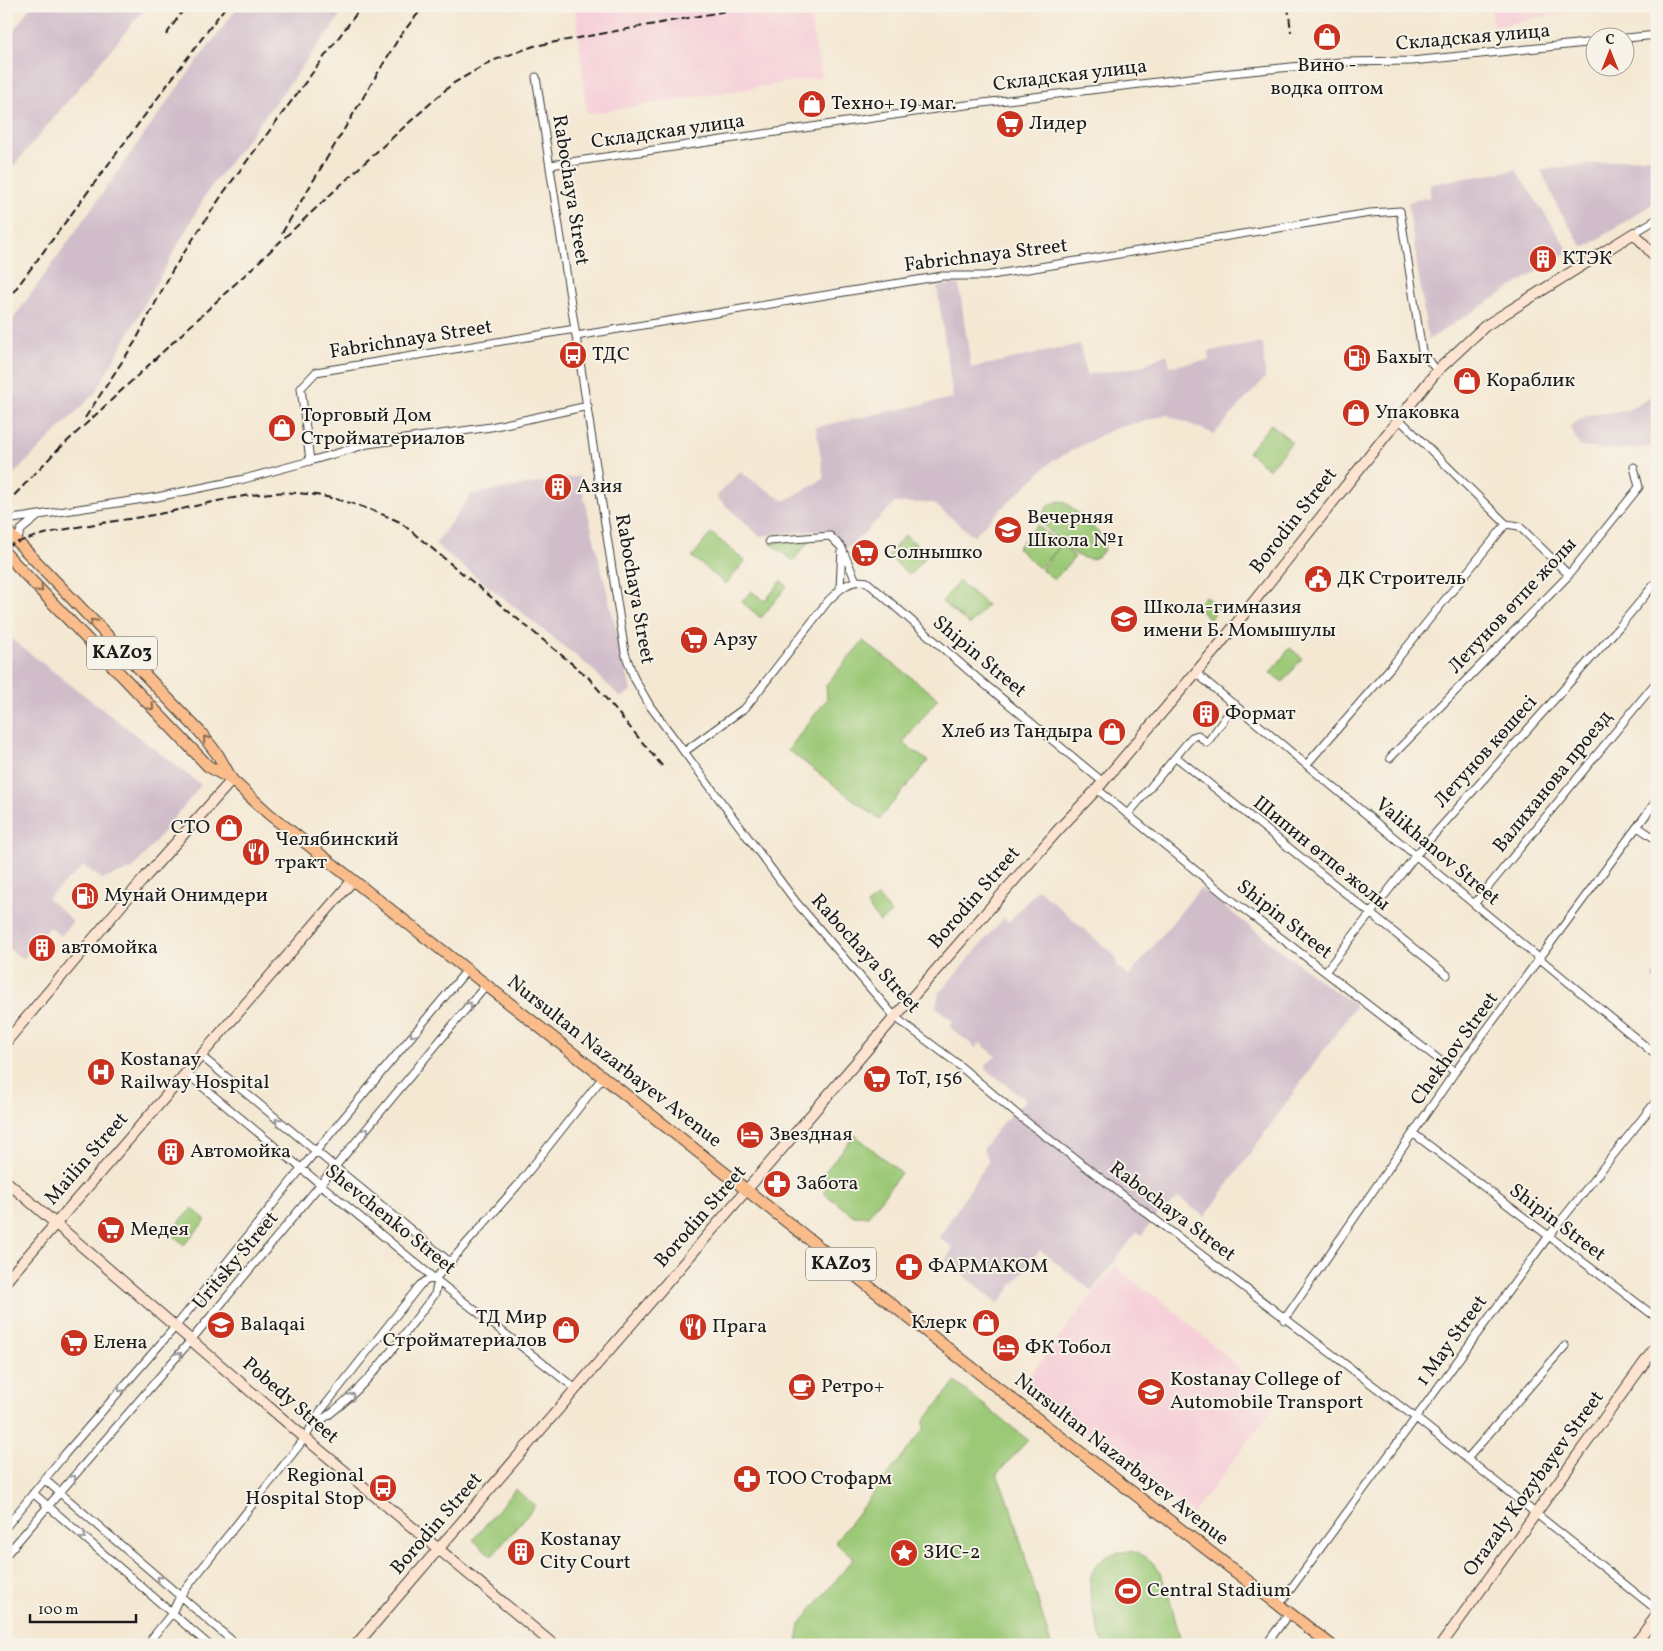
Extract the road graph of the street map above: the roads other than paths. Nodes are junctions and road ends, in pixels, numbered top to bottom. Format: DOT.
graph roads {
  1 [pos="1657,34"];
  2 [pos="1636,37"];
  3 [pos="1586,43"];
  4 [pos="536,77"];
  5 [pos="550,165"];
  6 [pos="1657,218"];
  7 [pos="1634,233"];
  8 [pos="1657,260"];
  9 [pos="576,333"];
  10 [pos="1438,371"];
  11 [pos="588,406"];
  12 [pos="1399,419"];
  13 [pos="310,461"];
  14 [pos="1634,467"];
  15 [pos="40,516"];
  16 [pos="6,520"];
  17 [pos="1506,524"];
  18 [pos="6,530"];
  19 [pos="17,541"];
  20 [pos="769,541"];
  21 [pos="842,548"];
  22 [pos="6,554"];
  23 [pos="1569,575"];
  24 [pos="856,581"];
  25 [pos="1657,581"];
  26 [pos="840,589"];
  27 [pos="1196,673"];
  28 [pos="1657,681"];
  29 [pos="1235,704"];
  30 [pos="684,752"];
  31 [pos="1176,757"];
  32 [pos="1390,758"];
  33 [pos="1307,764"];
  34 [pos="232,780"];
  35 [pos="1100,786"];
  36 [pos="1657,800"];
  37 [pos="1129,813"];
  38 [pos="1638,826"];
  39 [pos="1657,840"];
  40 [pos="1416,855"];
  41 [pos="353,880"];
  42 [pos="1475,903"];
  43 [pos="1370,914"];
  44 [pos="1540,959"];
  45 [pos="467,970"];
  46 [pos="1325,972"];
  47 [pos="1447,975"];
  48 [pos="486,985"];
  49 [pos="895,1017"];
  50 [pos="6,1042"];
  51 [pos="201,1056"];
  52 [pos="1657,1056"];
  53 [pos="1455,1072"];
  54 [pos="186,1073"];
  55 [pos="603,1077"];
  56 [pos="1657,1100"];
  57 [pos="1414,1134"];
  58 [pos="316,1152"];
  59 [pos="301,1169"];
  60 [pos="335,1169"];
  61 [pos="6,1181"];
  62 [pos="321,1186"];
  63 [pos="748,1190"];
  64 [pos="56,1223"];
  65 [pos="1548,1237"];
  66 [pos="450,1263"];
  67 [pos="435,1279"];
  68 [pos="6,1281"];
  69 [pos="1657,1318"];
  70 [pos="1284,1320"];
  71 [pos="176,1326"];
  72 [pos="192,1339"];
  73 [pos="1657,1345"];
  74 [pos="1565,1346"];
  75 [pos="576,1389"];
  76 [pos="1416,1418"];
  77 [pos="314,1425"];
  78 [pos="305,1438"];
  79 [pos="1466,1459"];
  80 [pos="44,1479"];
  81 [pos="33,1493"];
  82 [pos="60,1493"];
  83 [pos="48,1506"];
  84 [pos="1534,1512"];
  85 [pos="6,1526"];
  86 [pos="438,1549"];
  87 [pos="6,1555"];
  88 [pos="180,1596"];
  89 [pos="1279,1605"];
  90 [pos="1657,1610"];
  91 [pos="172,1613"];
  92 [pos="1289,1613"];
  93 [pos="1657,1615"];
  94 [pos="152,1645"];
  95 [pos="209,1645"];
  96 [pos="237,1645"];
  97 [pos="356,1645"];
  98 [pos="554,1645"];
  99 [pos="1266,1645"];
  100 [pos="1331,1645"];
  101 [pos="1441,1645"];
  102 [pos="1635,1645"];
  1 -- 2 [label="street"];
  3 -- 5 [label="street, Складская улица"];
  4 -- 5 [label="street, Rabochaya Street"];
  5 -- 9 [label="street, Rabochaya Street"];
  6 -- 7 [label="street, Borodin Street"];
  7 -- 8 [label="street"];
  7 -- 10 [label="street, Borodin Street"];
  9 -- 10 [label="street, Fabrichnaya Street"];
  9 -- 11 [label="street, Rabochaya Street"];
  9 -- 13 [label="street, Fabrichnaya Street"];
  10 -- 12 [label="street, Borodin Street"];
  11 -- 13 [label="street"];
  11 -- 30 [label="street, Rabochaya Street"];
  12 -- 17 [label="street"];
  12 -- 27 [label="street, Borodin Street"];
  13 -- 15 [label="street"];
  14 -- 23 [label="street, Летунов өтпе жолы"];
  15 -- 16 [label="street"];
  15 -- 19 [label="street"];
  17 -- 23 [label="street"];
  17 -- 33 [label="street"];
  18 -- 19 [label="main road, Nursultan Nazarbayev Avenue / KАZ03"];
  34 -- 19 [label="main road, Nursultan Nazarbayev Avenue / KАZ03, one-way"];
  20 -- 21 [label="street"];
  21 -- 24 [label="street"];
  21 -- 26 [label="street"];
  22 -- 34 [label="main road, Nursultan Nazarbayev Avenue / KАZ03, one-way"];
  23 -- 32 [label="street, Летунов өтпе жолы"];
  24 -- 26 [label="street"];
  24 -- 35 [label="street, Shipin Street"];
  25 -- 40 [label="street, Летунов көшесі"];
  26 -- 30 [label="street"];
  27 -- 29 [label="street, Valikhanov Street"];
  27 -- 35 [label="street, Borodin Street"];
  28 -- 42 [label="street, Валиханова проезд"];
  29 -- 31 [label="street"];
  29 -- 33 [label="street, Valikhanov Street"];
  30 -- 49 [label="street, Rabochaya Street"];
  31 -- 37 [label="street"];
  31 -- 43 [label="street, Шипин өтпе жолы"];
  33 -- 40 [label="street, Valikhanov Street"];
  34 -- 41 [label="main road, Nursultan Nazarbayev Avenue / KАZ03"];
  34 -- 50 [label="street"];
  35 -- 37 [label="street, Shipin Street"];
  35 -- 49 [label="street, Borodin Street"];
  36 -- 38 [label="street, Chekhov Street"];
  37 -- 46 [label="street, Shipin Street"];
  38 -- 39 [label="street"];
  38 -- 44 [label="street, Chekhov Street"];
  40 -- 42 [label="street, Valikhanov Street"];
  40 -- 43 [label="street, Летунов көшесі"];
  41 -- 45 [label="main road, Nursultan Nazarbayev Avenue / KАZ03"];
  41 -- 51 [label="street, Mailin Street"];
  42 -- 44 [label="street, Valikhanov Street"];
  43 -- 46 [label="street, Летунов көшесі"];
  43 -- 47 [label="street, Шипин өтпе жолы"];
  44 -- 52 [label="street, Valikhanov Street"];
  44 -- 53 [label="street, Chekhov Street"];
  45 -- 48 [label="main road, Nursultan Nazarbayev Avenue / KАZ03"];
  45 -- 58 [label="street, Uritsky Street, one-way"];
  46 -- 53 [label="street, Shipin Street"];
  48 -- 55 [label="main road, Nursultan Nazarbayev Avenue / KАZ03"];
  60 -- 48 [label="street, Uritsky Street, one-way"];
  49 -- 63 [label="street, Borodin Street"];
  49 -- 70 [label="street, Rabochaya Street"];
  51 -- 54 [label="street, Mailin Street"];
  58 -- 51 [label="street, Shevchenko Street, one-way"];
  53 -- 57 [label="street, Chekhov Street"];
  54 -- 59 [label="street, Shevchenko Street"];
  54 -- 64 [label="street, Mailin Street"];
  55 -- 63 [label="main road, Nursultan Nazarbayev Avenue / KАZ03"];
  55 -- 66 [label="street"];
  56 -- 65 [label="street, 1 May Street"];
  57 -- 65 [label="street, Shipin Street"];
  57 -- 70 [label="street, Chekhov Street"];
  58 -- 59 [label="street, Uritsky Street"];
  58 -- 60 [label="street, Shevchenko Street"];
  59 -- 62 [label="street, Shevchenko Street"];
  59 -- 71 [label="street, Uritsky Street"];
  60 -- 62 [label="street, Uritsky Street"];
  60 -- 66 [label="street, Shevchenko Street"];
  61 -- 64 [label="street, Pobedy Street"];
  62 -- 67 [label="street, Shevchenko Street"];
  62 -- 72 [label="street, Uritsky Street"];
  63 -- 75 [label="street, Borodin Street"];
  63 -- 89 [label="main road, Nursultan Nazarbayev Avenue / KАZ03"];
  64 -- 68 [label="street, Mailin Street"];
  64 -- 71 [label="street, Pobedy Street"];
  65 -- 69 [label="street, Shipin Street"];
  65 -- 76 [label="street, 1 May Street"];
  66 -- 67 [label="street"];
  67 -- 75 [label="street, Shevchenko Street"];
  67 -- 77 [label="street"];
  77 -- 67 [label="street, one-way"];
  70 -- 76 [label="street, Rabochaya Street"];
  71 -- 72 [label="street, Pobedy Street"];
  71 -- 80 [label="street, Uritsky Street, one-way"];
  72 -- 78 [label="street, Pobedy Street"];
  82 -- 72 [label="street, Uritsky Street, one-way"];
  73 -- 84 [label="street, Orazaly Kozybayev Street"];
  74 -- 79 [label="street"];
  75 -- 86 [label="street, Borodin Street"];
  76 -- 79 [label="street, Rabochaya Street"];
  76 -- 89 [label="street, 1 May Street"];
  77 -- 78 [label="street"];
  78 -- 86 [label="street, Pobedy Street"];
  78 -- 88 [label="street"];
  79 -- 84 [label="street, Rabochaya Street"];
  80 -- 81 [label="street, Uritsky Street"];
  80 -- 82 [label="street"];
  81 -- 83 [label="street"];
  81 -- 85 [label="street, Uritsky Street"];
  82 -- 83 [label="street, Uritsky Street"];
  88 -- 82 [label="street, one-way"];
  83 -- 87 [label="street, Uritsky Street"];
  83 -- 91 [label="street, one-way"];
  84 -- 90 [label="street, Rabochaya Street"];
  84 -- 101 [label="street, Orazaly Kozybayev Street"];
  86 -- 97 [label="street, Borodin Street"];
  86 -- 98 [label="street, Pobedy Street"];
  88 -- 91 [label="street"];
  88 -- 96 [label="street"];
  89 -- 92 [label="main road, Nursultan Nazarbayev Avenue / KАZ03"];
  91 -- 94 [label="street"];
  91 -- 95 [label="street"];
  92 -- 99 [label="street"];
  92 -- 100 [label="main road, Nursultan Nazarbayev Avenue / KАZ03"];
  93 -- 102 [label="street"];
}
